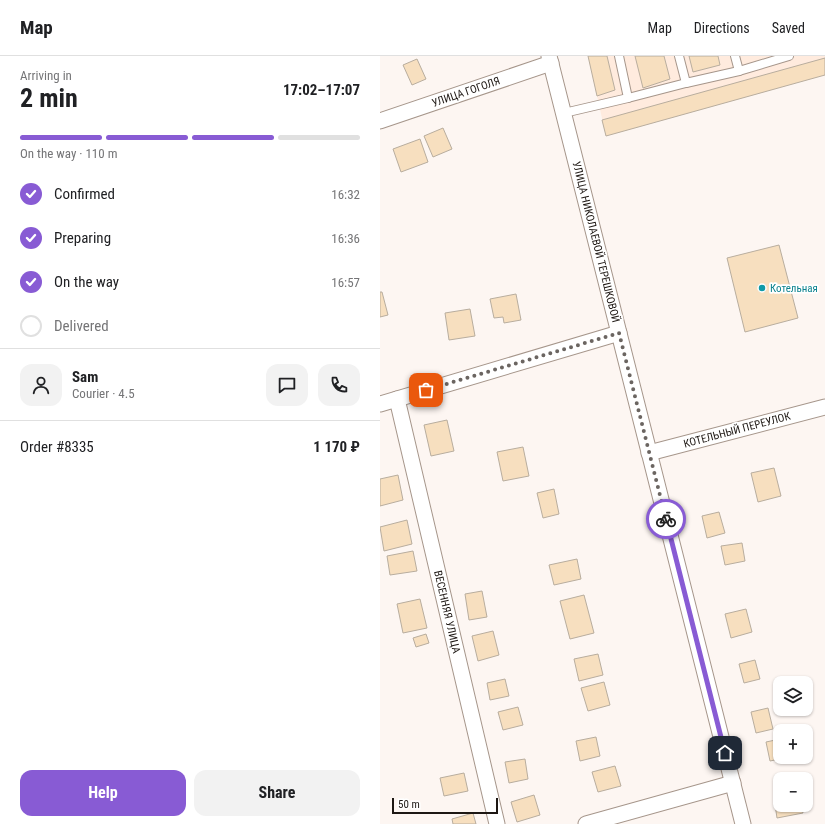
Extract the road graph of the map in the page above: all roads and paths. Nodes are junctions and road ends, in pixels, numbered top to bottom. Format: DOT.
graph roads {
  1 [pos="619,56"];
  2 [pos="679,56"];
  3 [pos="735,56"];
  4 [pos="789,56"];
  5 [pos="550,60"];
  6 [pos="739,71"];
  7 [pos="686,83"];
  8 [pos="628,98"];
  9 [pos="564,113"];
  10 [pos="380,121"];
  11 [pos="619,333"];
  12 [pos="397,399"];
  13 [pos="380,404"];
  14 [pos="825,407"];
  15 [pos="649,453"];
  16 [pos="732,783"];
  17 [pos="497,824"];
  18 [pos="586,824"];
  19 [pos="743,824"];
  1 -- 8 [label="lane"];
  2 -- 7 [label="lane"];
  3 -- 6 [label="lane"];
  4 -- 6 [label="lane"];
  5 -- 9 [label="street, УЛИЦА НИКОЛАЕВОЙ ТЕРЕШКОВОЙ"];
  5 -- 10 [label="street, УЛИЦА ГОГОЛЯ"];
  6 -- 7 [label="lane"];
  7 -- 8 [label="lane"];
  8 -- 9 [label="lane"];
  9 -- 11 [label="street, УЛИЦА НИКОЛАЕВОЙ ТЕРЕШКОВОЙ"];
  11 -- 12 [label="street"];
  11 -- 15 [label="street, УЛИЦА НИКОЛАЕВОЙ ТЕРЕШКОВОЙ"];
  12 -- 13 [label="street"];
  12 -- 17 [label="street, ВЕСЕННЯЯ УЛИЦА"];
  14 -- 15 [label="street, КОТЕЛЬНЫЙ ПЕРЕУЛОК"];
  15 -- 16 [label="street, УЛИЦА НИКОЛАЕВОЙ ТЕРЕШКОВОЙ"];
  16 -- 18 [label="street"];
  16 -- 19 [label="street, УЛИЦА НИКОЛАЕВОЙ ТЕРЕШКОВОЙ"];
}
